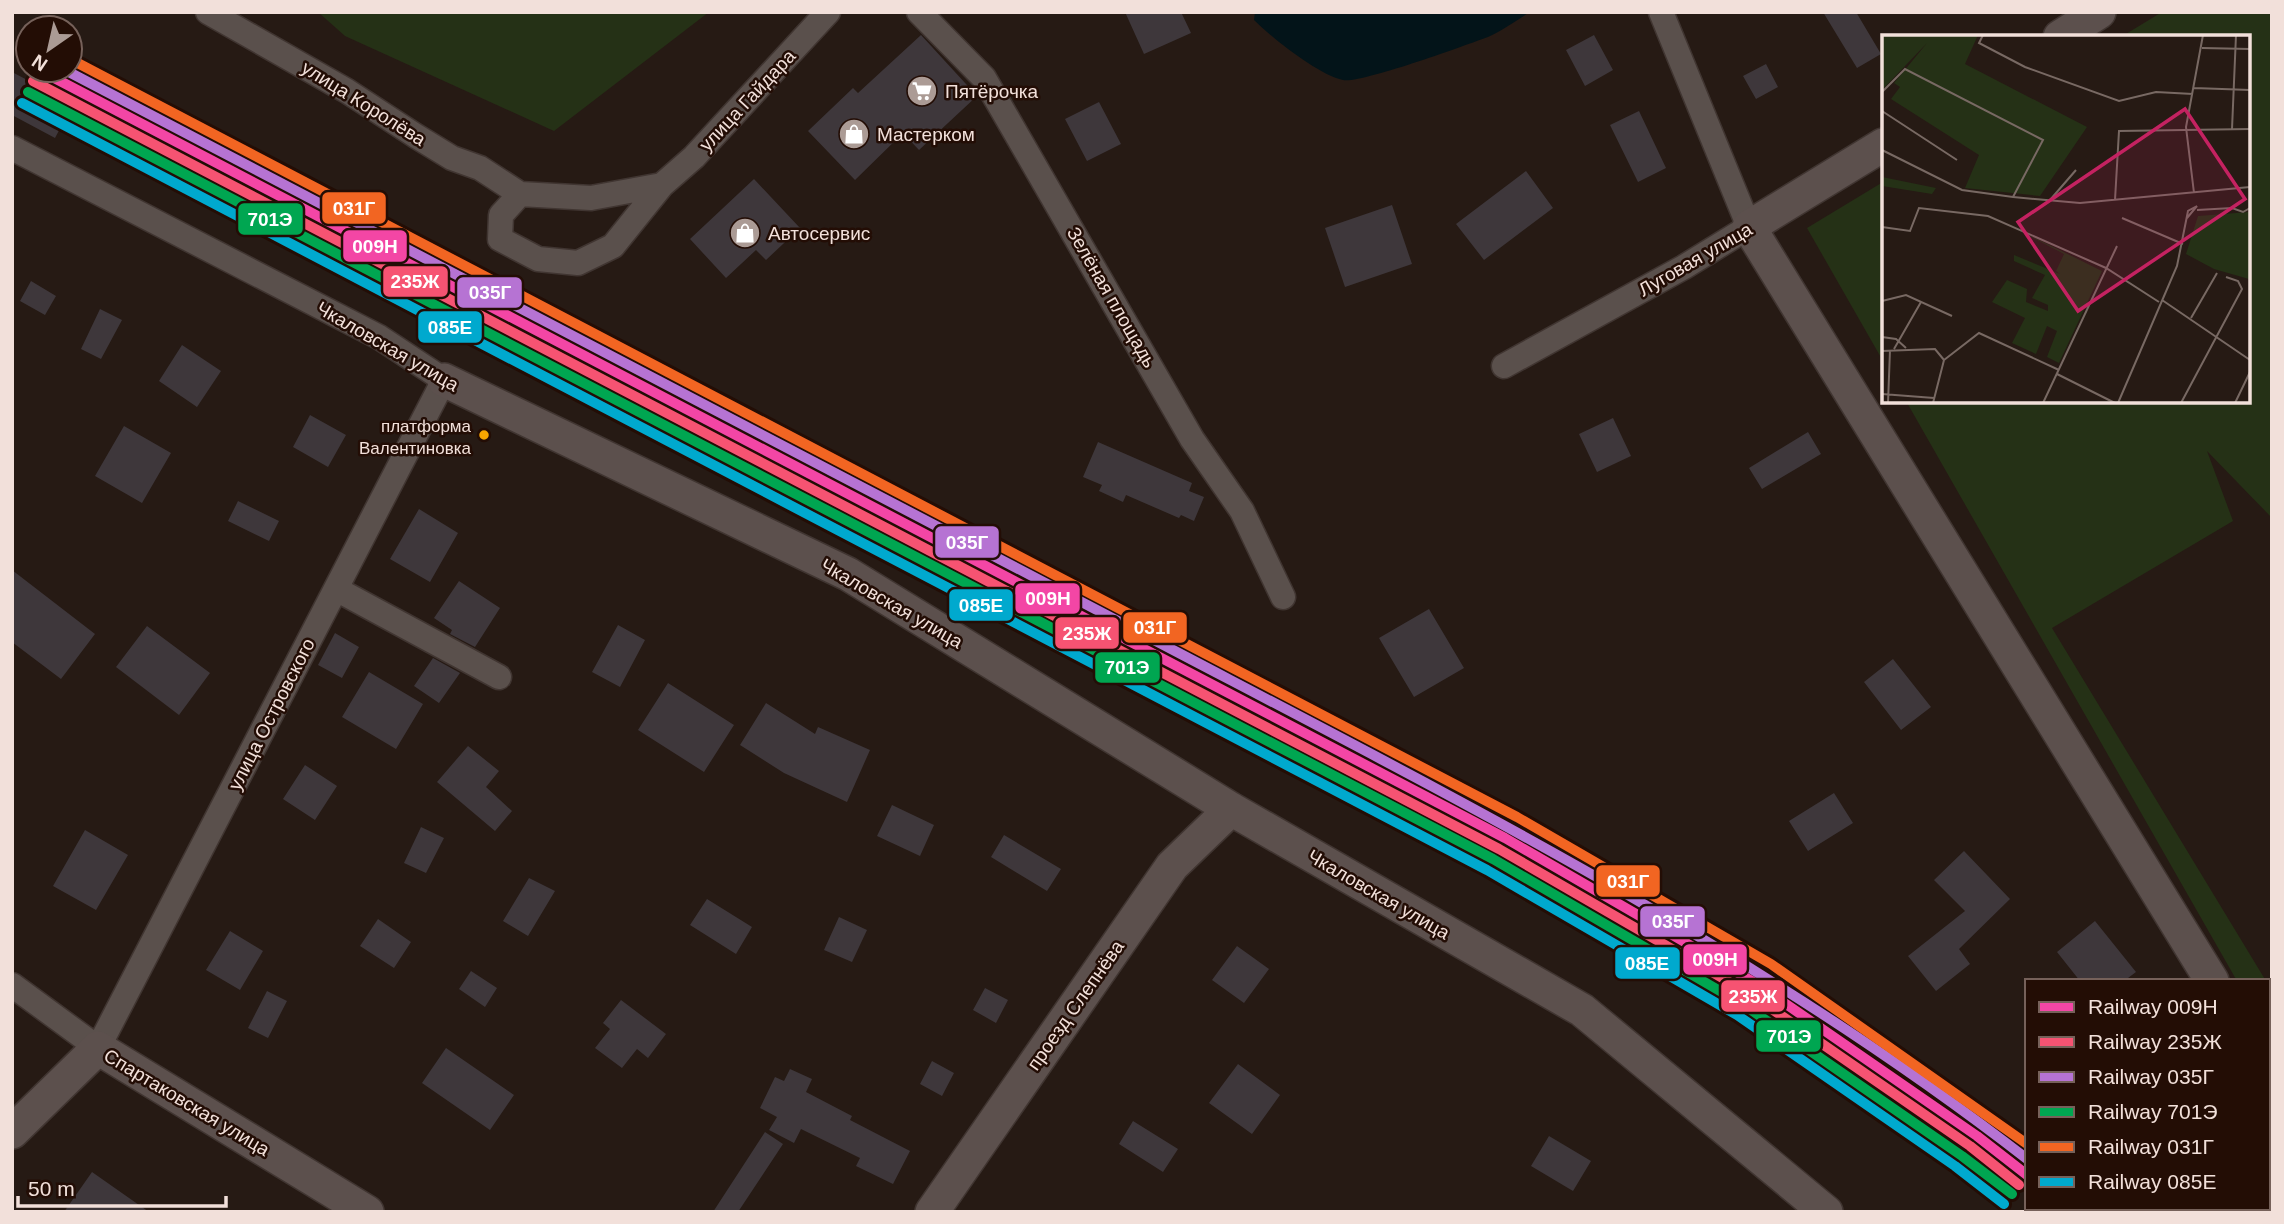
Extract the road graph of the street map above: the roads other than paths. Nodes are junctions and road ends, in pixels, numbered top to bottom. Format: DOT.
graph roads {
  1 [pos="208,12"];
  2 [pos="828,12"];
  3 [pos="919,12"];
  4 [pos="1661,12"];
  5 [pos="2099,12"];
  6 [pos="2063,35"];
  7 [pos="1882,146"];
  8 [pos="12,148"];
  9 [pos="662,185"];
  10 [pos="520,194"];
  11 [pos="1749,227"];
  12 [pos="1504,366"];
  13 [pos="444,380"];
  14 [pos="336,589"];
  15 [pos="1283,597"];
  16 [pos="499,677"];
  17 [pos="1231,809"];
  18 [pos="2211,979"];
  19 [pos="12,985"];
  20 [pos="98,1048"];
  21 [pos="12,1132"];
  22 [pos="367,1212"];
  23 [pos="932,1212"];
  24 [pos="1826,1212"];
  1 -- 10 [label="street, улица Королёва"];
  2 -- 9 [label="street, улица Гайдара"];
  3 -- 15 [label="street, Зелёная площадь"];
  4 -- 11 [label="street"];
  5 -- 6 [label="street"];
  7 -- 11 [label="street, Луговая улица"];
  8 -- 13 [label="street, Чкаловская улица"];
  9 -- 10 [label="street"];
  9 -- 10 [label="street, улица Гайдара"];
  11 -- 12 [label="street, Луговая улица"];
  11 -- 18 [label="street"];
  13 -- 14 [label="street, улица Островского"];
  13 -- 17 [label="street, Чкаловская улица"];
  14 -- 16 [label="street"];
  14 -- 20 [label="street, улица Островского"];
  17 -- 23 [label="street, проезд Слепнёва"];
  17 -- 24 [label="street, Чкаловская улица"];
  19 -- 20 [label="street, Спартаковская улица"];
  20 -- 21 [label="street"];
  20 -- 22 [label="street, Спартаковская улица"];
}
